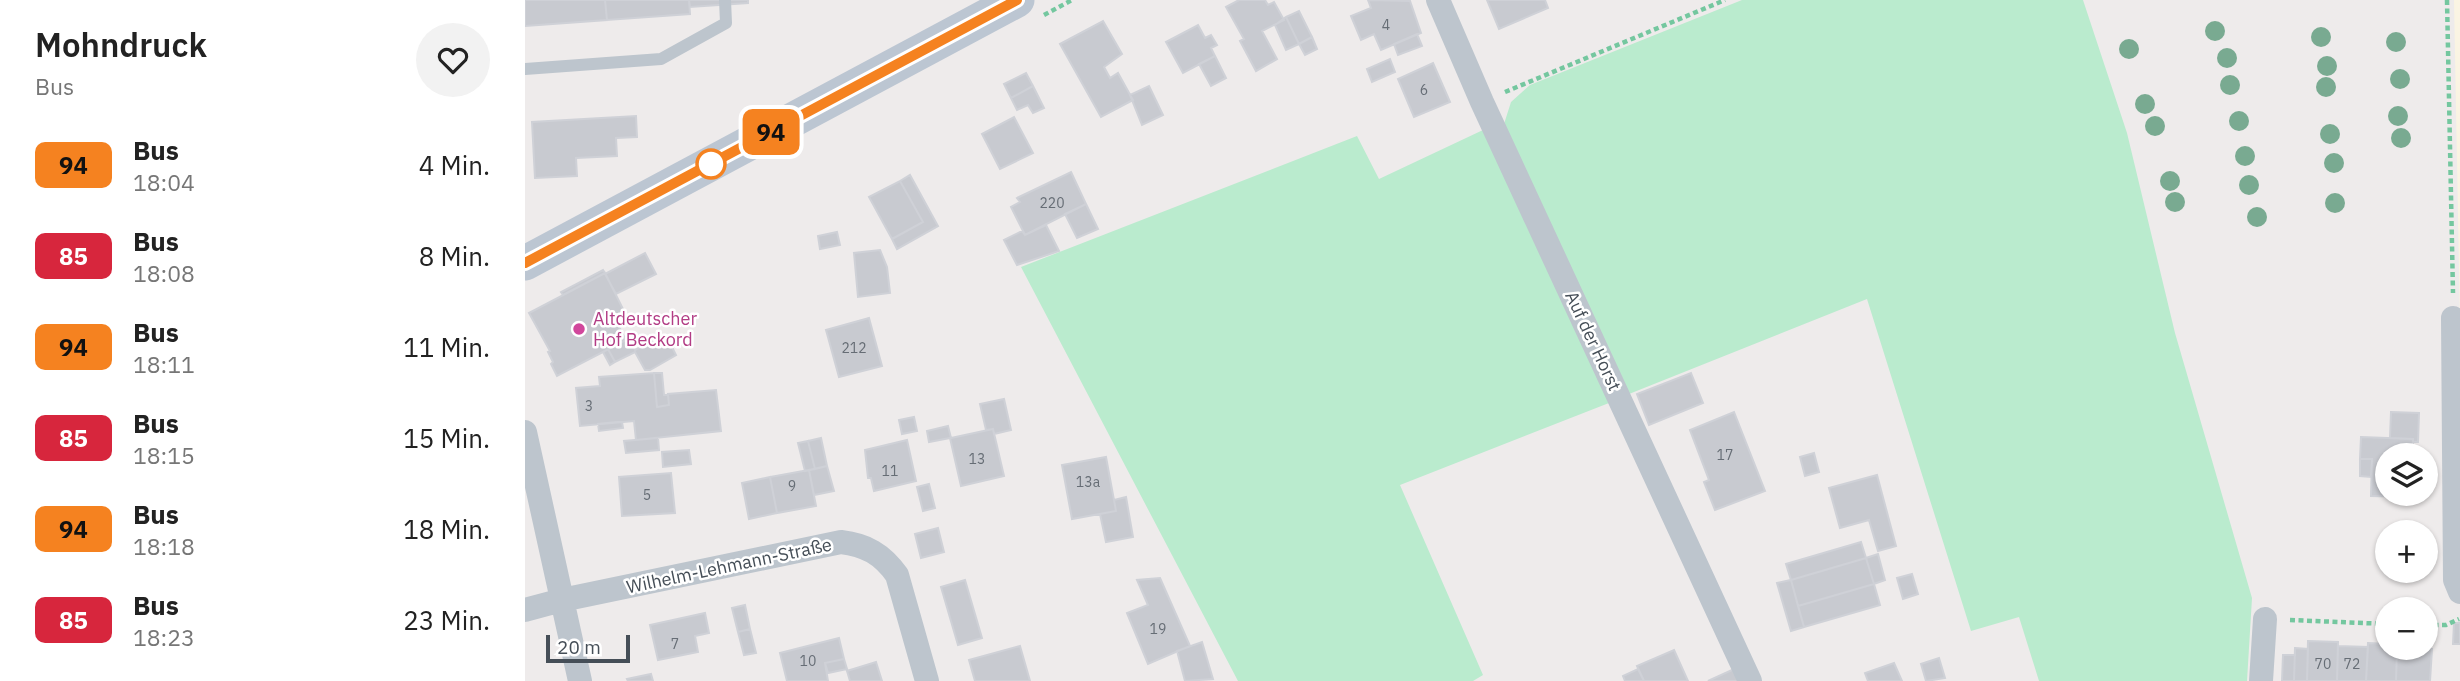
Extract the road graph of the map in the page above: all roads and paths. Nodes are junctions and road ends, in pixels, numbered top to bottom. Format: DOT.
graph roads {
  1 [pos="725,0"];
  2 [pos="1017,0"];
  3 [pos="1438,0"];
  4 [pos="1725,0"];
  5 [pos="2447,0"];
  6 [pos="525,69"];
  7 [pos="1482,102"];
  8 [pos="525,262"];
  9 [pos="2453,318"];
  10 [pos="525,432"];
  11 [pos="2460,592"];
  12 [pos="562,600"];
  13 [pos="525,610"];
  14 [pos="2460,618"];
  15 [pos="2265,619"];
  16 [pos="2375,624"];
  17 [pos="2438,625"];
  18 [pos="580,681"];
  19 [pos="927,681"];
  20 [pos="1750,681"];
  21 [pos="2261,681"];
  1 -- 6 [label="lane"];
  2 -- 8 [label="main road"];
  3 -- 7 [label="street, Auf der Horst"];
  4 -- 7 [label="path"];
  5 -- 9 [label="path"];
  7 -- 20 [label="street, Auf der Horst"];
  9 -- 11 [label="street"];
  10 -- 12 [label="street"];
  12 -- 13 [label="street, Wilhelm-Lehmann-Straße"];
  12 -- 18 [label="street"];
  12 -- 19 [label="street, Wilhelm-Lehmann-Straße"];
  14 -- 17 [label="path"];
  15 -- 16 [label="path"];
  15 -- 21 [label="street"];
}
